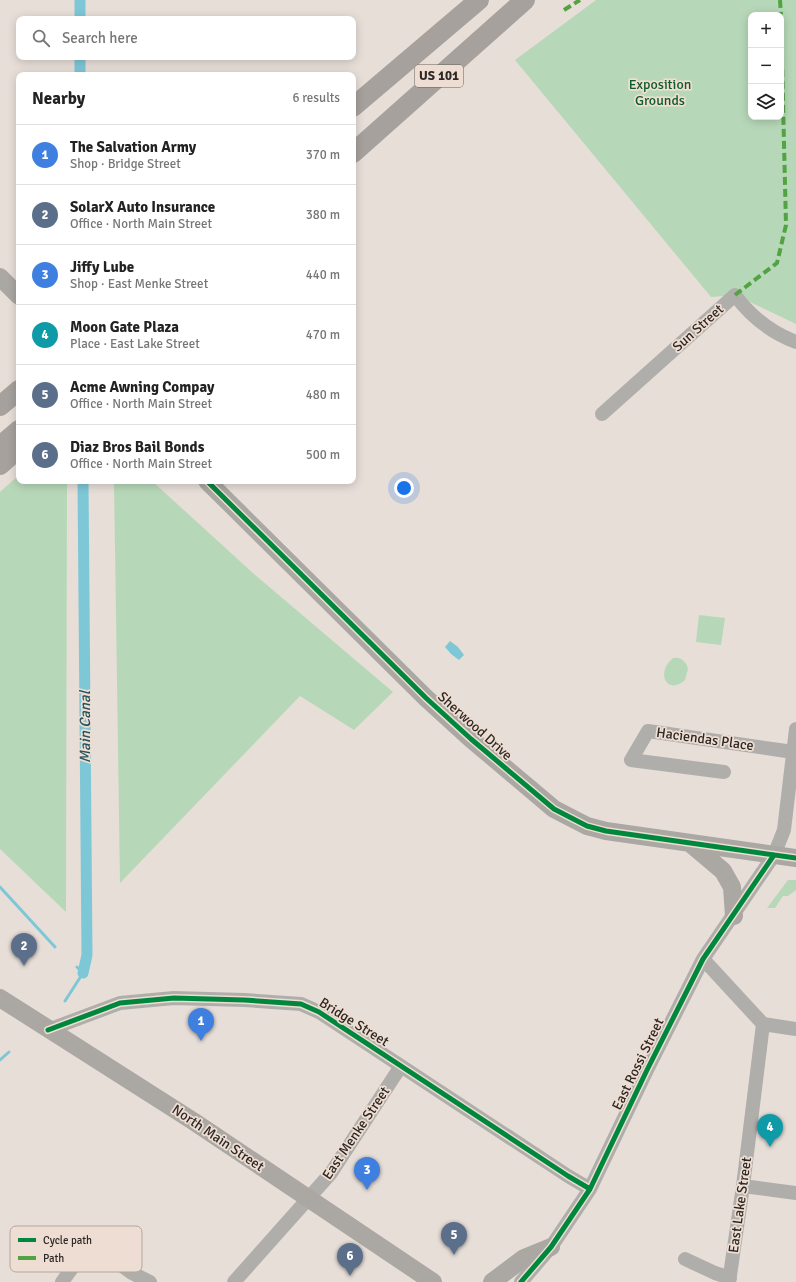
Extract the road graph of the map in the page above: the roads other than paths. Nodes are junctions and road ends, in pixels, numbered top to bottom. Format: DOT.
graph roads {
  1 [pos="479,0"];
  2 [pos="525,0"];
  3 [pos="356,104"];
  4 [pos="356,150"];
  5 [pos="0,277"];
  6 [pos="16,293"];
  7 [pos="796,342"];
  8 [pos="16,393"];
  9 [pos="0,406"];
  10 [pos="602,414"];
  11 [pos="16,433"];
  12 [pos="0,446"];
  13 [pos="16,451"];
  14 [pos="0,465"];
  15 [pos="209,484"];
  16 [pos="796,729"];
  17 [pos="793,752"];
  18 [pos="724,772"];
  19 [pos="692,844"];
  20 [pos="774,855"];
  21 [pos="796,858"];
  22 [pos="734,916"];
  23 [pos="704,959"];
  24 [pos="0,998"];
  25 [pos="763,1024"];
  26 [pos="796,1029"];
  27 [pos="48,1030"];
  28 [pos="401,1066"];
  29 [pos="743,1186"];
  30 [pos="590,1190"];
  31 [pos="796,1193"];
  32 [pos="309,1199"];
  33 [pos="550,1247"];
  34 [pos="685,1259"];
  35 [pos="400,1260"];
  36 [pos="69,1272"];
  37 [pos="131,1272"];
  38 [pos="729,1280"];
  39 [pos="62,1282"];
  40 [pos="150,1282"];
  41 [pos="234,1282"];
  42 [pos="416,1282"];
  43 [pos="433,1282"];
  44 [pos="492,1282"];
  45 [pos="521,1282"];
  1 -- 3 [label="highway, US 101"];
  2 -- 4 [label="highway, US 101"];
  5 -- 6 [label="main road"];
  7 -- 10 [label="street, Sun Street"];
  8 -- 9 [label="highway"];
  11 -- 12 [label="highway"];
  13 -- 14 [label="highway"];
  15 -- 19 [label="main road, Sherwood Drive"];
  16 -- 17 [label="street, East Rossi Street"];
  17 -- 18 [label="street, Haciendas Place"];
  17 -- 20 [label="street, East Rossi Street"];
  19 -- 20 [label="main road, Sherwood Drive"];
  19 -- 22 [label="main road"];
  20 -- 21 [label="main road, Sherwood Drive"];
  20 -- 22 [label="street, East Rossi Street"];
  22 -- 23 [label="street, East Rossi Street"];
  23 -- 25 [label="street"];
  23 -- 30 [label="street, East Rossi Street"];
  24 -- 27 [label="main road, North Main Street"];
  25 -- 26 [label="street"];
  25 -- 29 [label="street, East Lake Street"];
  27 -- 28 [label="street, Bridge Street"];
  27 -- 32 [label="main road, North Main Street"];
  28 -- 30 [label="street, Bridge Street"];
  28 -- 32 [label="street, East Menke Street"];
  29 -- 31 [label="street"];
  29 -- 38 [label="street, East Lake Street"];
  30 -- 33 [label="street, East Rossi Street"];
  32 -- 35 [label="main road, North Main Street"];
  32 -- 41 [label="street, East Menke Street"];
  33 -- 44 [label="main road"];
  33 -- 45 [label="street, East Rossi Street"];
  34 -- 38 [label="street"];
  35 -- 42 [label="main road"];
  35 -- 43 [label="main road, North Main Street"];
  36 -- 39 [label="street"];
  37 -- 40 [label="street"];
}
